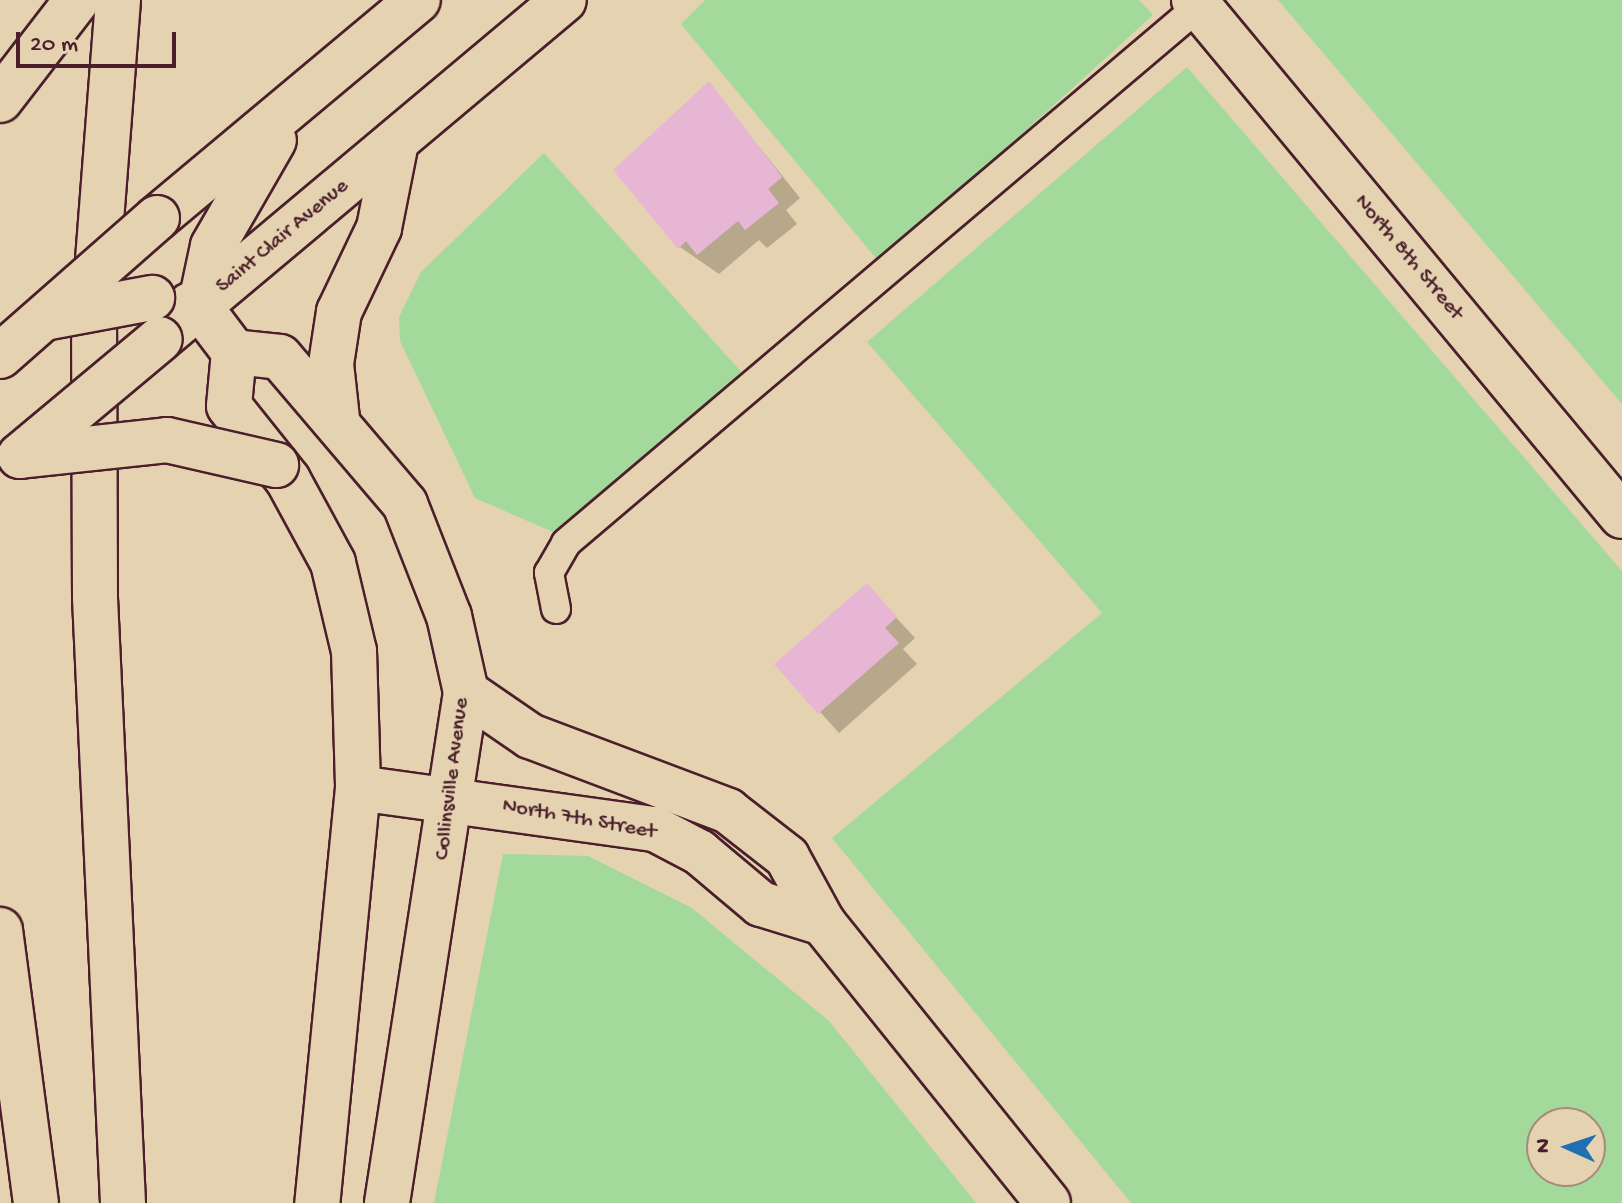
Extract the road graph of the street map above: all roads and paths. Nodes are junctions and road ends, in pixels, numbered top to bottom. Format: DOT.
graph roads {
  1 [pos="77,0"];
  2 [pos="118,0"];
  3 [pos="418,0"];
  4 [pos="564,0"];
  5 [pos="1196,3"];
  6 [pos="0,100"];
  7 [pos="298,104"];
  8 [pos="396,142"];
  9 [pos="200,307"];
  10 [pos="46,318"];
  11 [pos="156,318"];
  12 [pos="234,352"];
  13 [pos="0,356"];
  14 [pos="337,419"];
  15 [pos="10,464"];
  16 [pos="276,465"];
  17 [pos="1622,516"];
  18 [pos="556,609"];
  19 [pos="466,692"];
  20 [pos="358,788"];
  21 [pos="453,800"];
  22 [pos="823,923"];
  23 [pos="0,930"];
  24 [pos="36,1203"];
  25 [pos="123,1203"];
  26 [pos="317,1203"];
  27 [pos="387,1203"];
  28 [pos="1048,1203"];
  1 -- 6 [label="main road"];
  2 -- 25 [label="main road"];
  3 -- 7 [label="main road"];
  4 -- 8 [label="main road, Saint Clair Avenue"];
  5 -- 17 [label="main road, North 8th Street"];
  5 -- 18 [label="lane"];
  7 -- 9 [label="main road"];
  7 -- 10 [label="main road, bridge"];
  8 -- 9 [label="main road, Saint Clair Avenue"];
  8 -- 14 [label="main road"];
  9 -- 11 [label="main road, Saint Clair Avenue"];
  9 -- 12 [label="main road"];
  10 -- 11 [label="main road, bridge"];
  10 -- 13 [label="main road, bridge"];
  11 -- 15 [label="main road, Saint Clair Avenue, bridge"];
  12 -- 14 [label="main road, Collinsville Avenue"];
  12 -- 16 [label="main road"];
  14 -- 19 [label="main road, Collinsville Avenue"];
  15 -- 16 [label="main road, bridge"];
  16 -- 20 [label="main road"];
  19 -- 21 [label="main road, Collinsville Avenue"];
  19 -- 22 [label="main road"];
  20 -- 21 [label="main road, North 7th Street"];
  20 -- 26 [label="main road"];
  21 -- 22 [label="main road, North 7th Street"];
  21 -- 27 [label="main road, Collinsville Avenue"];
  22 -- 28 [label="main road"];
  23 -- 24 [label="main road"];
}
